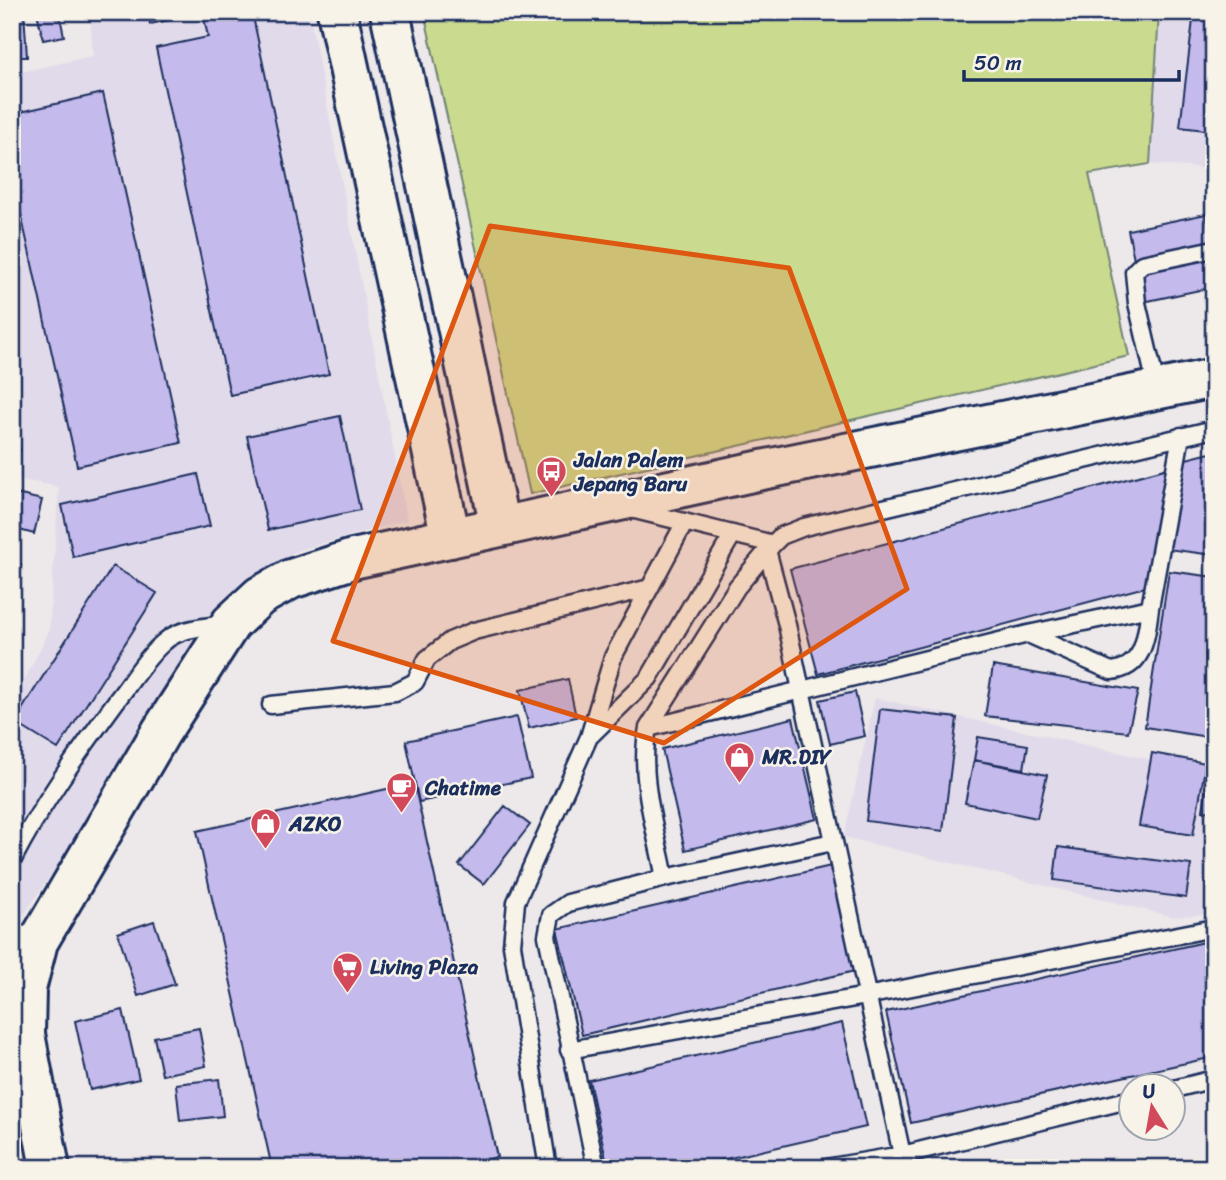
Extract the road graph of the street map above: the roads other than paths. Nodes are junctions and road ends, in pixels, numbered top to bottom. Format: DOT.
graph roads {
  1 [pos="391,17"];
  2 [pos="340,22"];
  3 [pos="1214,249"];
  4 [pos="1214,378"];
  5 [pos="1157,389"];
  6 [pos="1214,429"];
  7 [pos="1181,436"];
  8 [pos="608,504"];
  9 [pos="685,523"];
  10 [pos="500,527"];
  11 [pos="733,534"];
  12 [pos="451,538"];
  13 [pos="770,547"];
  14 [pos="650,588"];
  15 [pos="1150,608"];
  16 [pos="230,623"];
  17 [pos="1028,634"];
  18 [pos="800,690"];
  19 [pos="271,705"];
  20 [pos="648,728"];
  21 [pos="589,737"];
  22 [pos="833,842"];
  23 [pos="12,861"];
  24 [pos="666,878"];
  25 [pos="1214,928"];
  26 [pos="25,936"];
  27 [pos="866,996"];
  28 [pos="569,1049"];
  29 [pos="1214,1079"];
  30 [pos="1188,1086"];
  31 [pos="1118,1102"];
  32 [pos="902,1155"];
  33 [pos="50,1168"];
  34 [pos="548,1168"];
  35 [pos="596,1168"];
  36 [pos="825,1168"];
  1 -- 2 [label="street"];
  1 -- 10 [label="street"];
  2 -- 12 [label="street"];
  3 -- 5 [label="lane"];
  4 -- 5 [label="street"];
  5 -- 8 [label="street"];
  6 -- 7 [label="lane"];
  7 -- 13 [label="lane"];
  7 -- 15 [label="lane"];
  8 -- 9 [label="lane"];
  8 -- 10 [label="street"];
  9 -- 11 [label="lane"];
  9 -- 14 [label="lane"];
  10 -- 12 [label="street"];
  11 -- 13 [label="lane"];
  11 -- 21 [label="lane"];
  12 -- 16 [label="street"];
  13 -- 18 [label="lane"];
  13 -- 20 [label="lane"];
  14 -- 19 [label="lane"];
  14 -- 21 [label="lane"];
  15 -- 17 [label="lane"];
  15 -- 17 [label="lane"];
  16 -- 23 [label="lane"];
  16 -- 26 [label="street"];
  17 -- 18 [label="lane"];
  18 -- 20 [label="lane"];
  18 -- 22 [label="lane"];
  20 -- 24 [label="lane"];
  21 -- 34 [label="lane"];
  22 -- 24 [label="lane"];
  22 -- 27 [label="lane"];
  24 -- 28 [label="lane"];
  25 -- 27 [label="lane"];
  26 -- 33 [label="street"];
  27 -- 28 [label="lane"];
  27 -- 32 [label="lane"];
  28 -- 35 [label="lane"];
  29 -- 30 [label="lane"];
  31 -- 32 [label="lane"];
  32 -- 36 [label="lane"];
}
